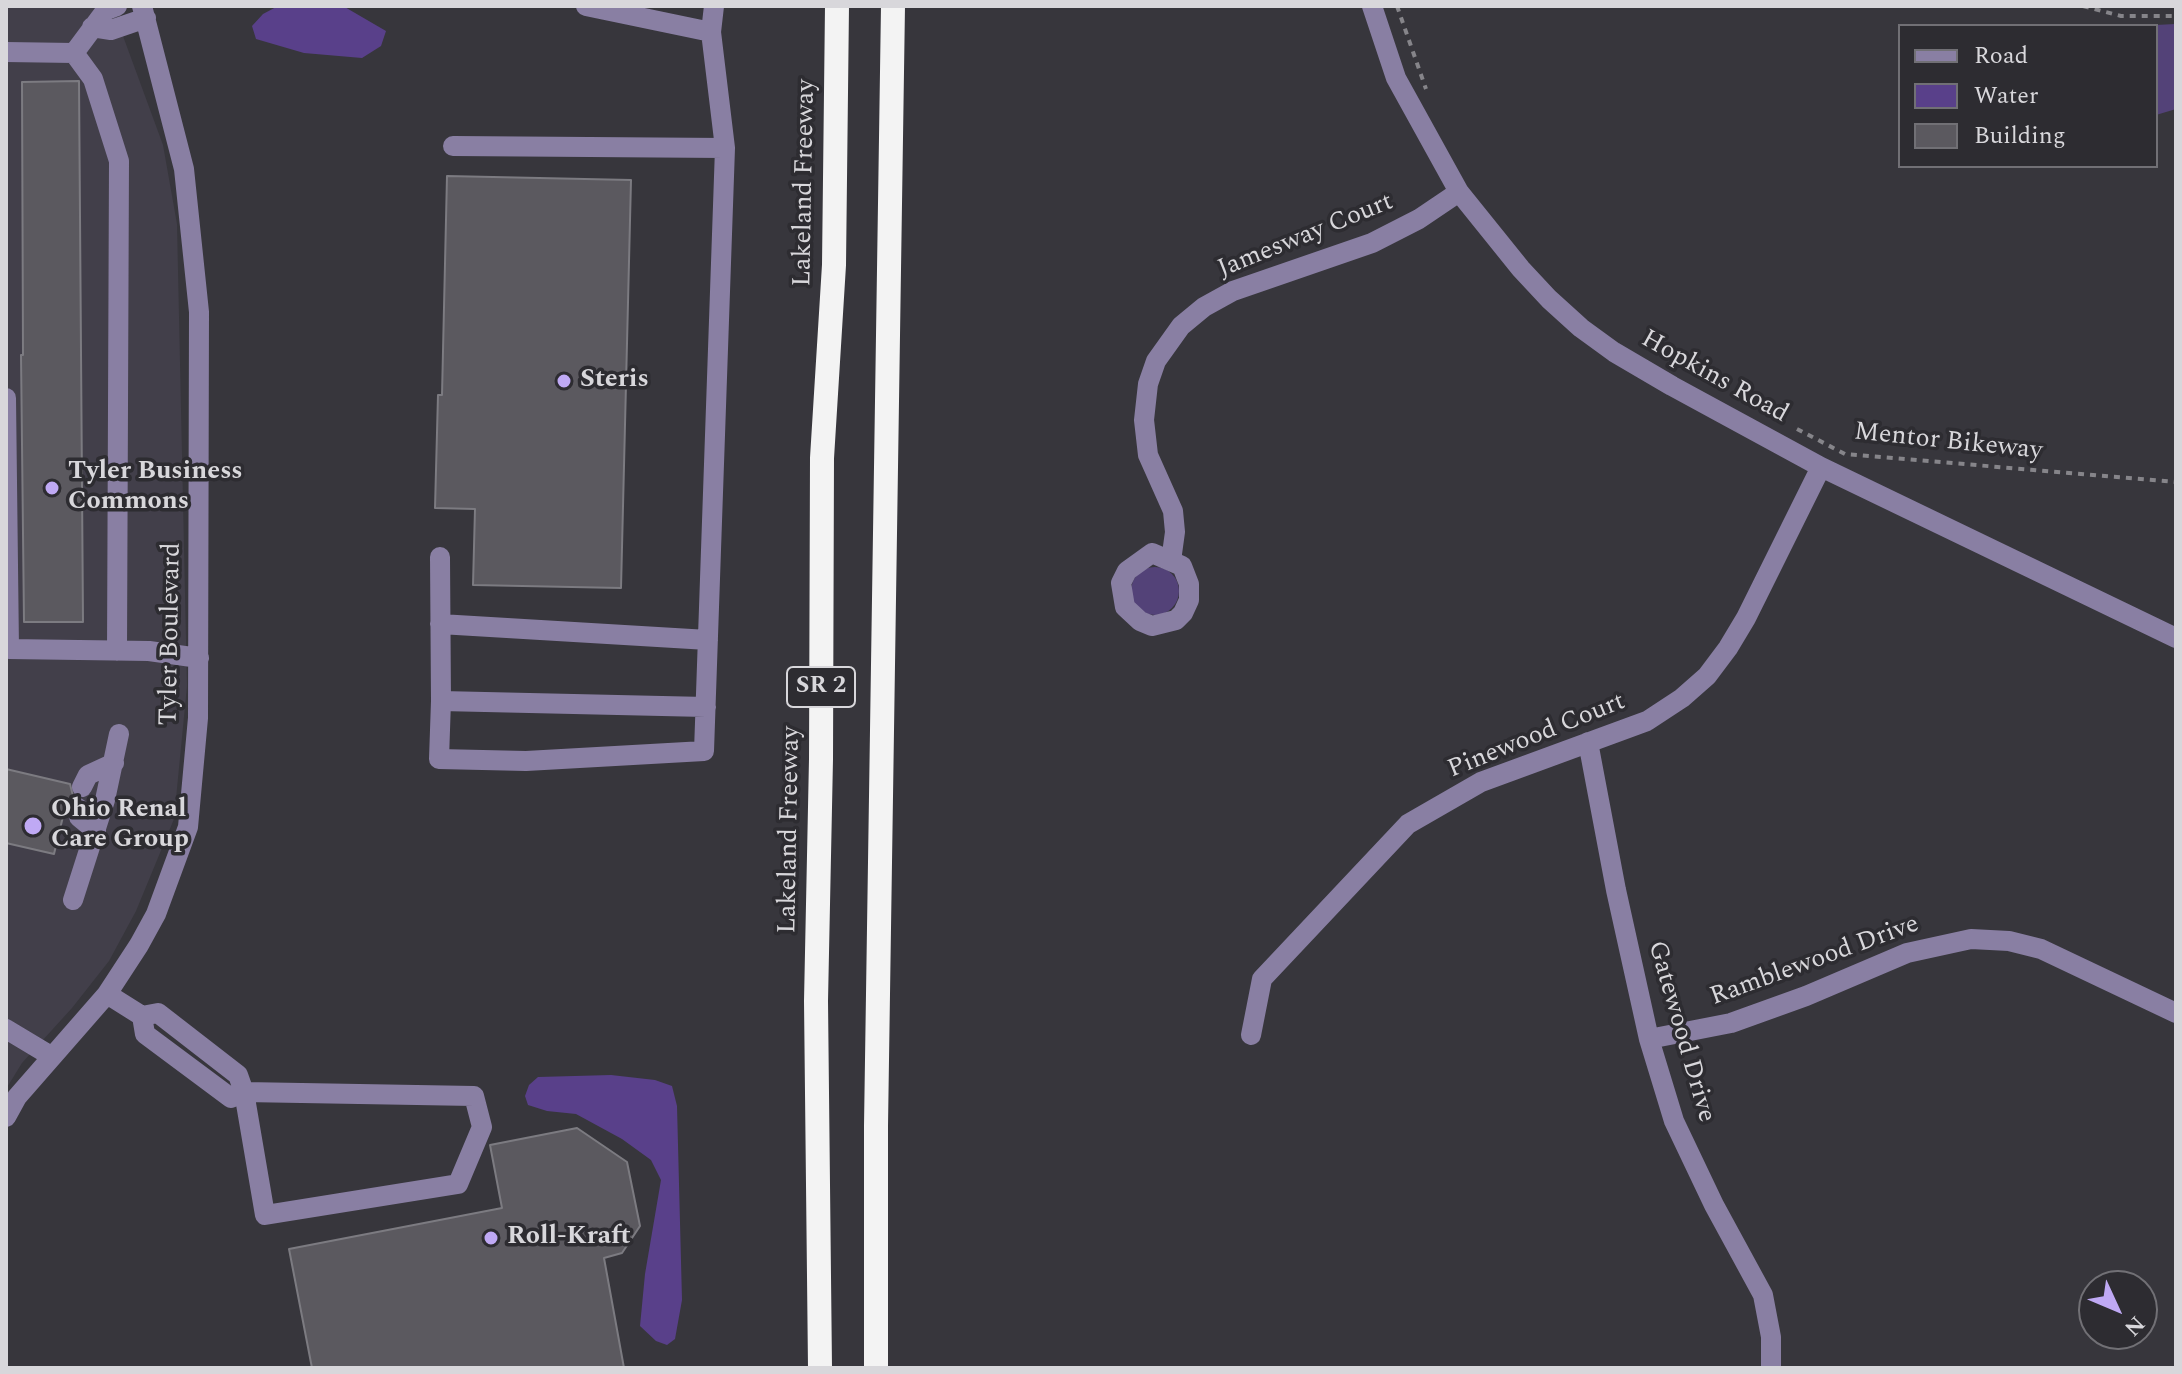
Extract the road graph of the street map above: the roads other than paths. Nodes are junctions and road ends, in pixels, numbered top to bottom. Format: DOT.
graph roads {
  1 [pos="117,6"];
  2 [pos="586,6"];
  3 [pos="714,6"];
  4 [pos="837,6"];
  5 [pos="893,6"];
  6 [pos="1372,6"];
  7 [pos="144,9"];
  8 [pos="92,27"];
  9 [pos="711,32"];
  10 [pos="6,52"];
  11 [pos="74,53"];
  12 [pos="453,146"];
  13 [pos="725,148"];
  14 [pos="1459,192"];
  15 [pos="6,398"];
  16 [pos="1821,467"];
  17 [pos="440,557"];
  18 [pos="1171,561"];
  19 [pos="440,624"];
  20 [pos="2176,638"];
  21 [pos="708,640"];
  22 [pos="117,651"];
  23 [pos="199,658"];
  24 [pos="441,701"];
  25 [pos="706,707"];
  26 [pos="119,734"];
  27 [pos="1588,742"];
  28 [pos="114,763"];
  29 [pos="82,787"];
  30 [pos="78,808"];
  31 [pos="96,831"];
  32 [pos="73,900"];
  33 [pos="107,994"];
  34 [pos="2176,1013"];
  35 [pos="6,1029"];
  36 [pos="1251,1035"];
  37 [pos="1649,1039"];
  38 [pos="51,1056"];
  39 [pos="244,1092"];
  40 [pos="6,1117"];
  41 [pos="820,1368"];
  42 [pos="876,1368"];
  43 [pos="1771,1368"];
  1 -- 8 [label="street"];
  2 -- 9 [label="street"];
  3 -- 9 [label="street"];
  4 -- 41 [label="highway, Lakeland Freeway / SR 2"];
  5 -- 42 [label="highway, SR 2"];
  6 -- 14 [label="street, Hopkins Road"];
  7 -- 8 [label="street"];
  7 -- 23 [label="street, Tyler Boulevard"];
  8 -- 11 [label="street"];
  9 -- 13 [label="street"];
  10 -- 11 [label="street"];
  11 -- 22 [label="street"];
  12 -- 13 [label="street"];
  13 -- 21 [label="street"];
  14 -- 16 [label="street, Hopkins Road"];
  14 -- 18 [label="street, Jamesway Court"];
  15 -- 22 [label="street"];
  16 -- 20 [label="street, Hopkins Road"];
  16 -- 27 [label="street, Pinewood Court"];
  17 -- 19 [label="street"];
  19 -- 21 [label="street"];
  19 -- 24 [label="street"];
  21 -- 25 [label="street"];
  22 -- 23 [label="street"];
  23 -- 33 [label="street, Tyler Boulevard"];
  24 -- 25 [label="street"];
  24 -- 25 [label="street"];
  26 -- 28 [label="street"];
  27 -- 36 [label="street, Pinewood Court"];
  27 -- 37 [label="street, Gatewood Drive"];
  28 -- 29 [label="street"];
  28 -- 31 [label="street"];
  30 -- 31 [label="street"];
  31 -- 32 [label="street"];
  33 -- 38 [label="street, Tyler Boulevard"];
  33 -- 39 [label="street"];
  34 -- 37 [label="street, Ramblewood Drive"];
  35 -- 38 [label="street"];
  37 -- 43 [label="street, Gatewood Drive"];
  38 -- 40 [label="street, Tyler Boulevard"];
  39 -- 39 [label="street"];
}
